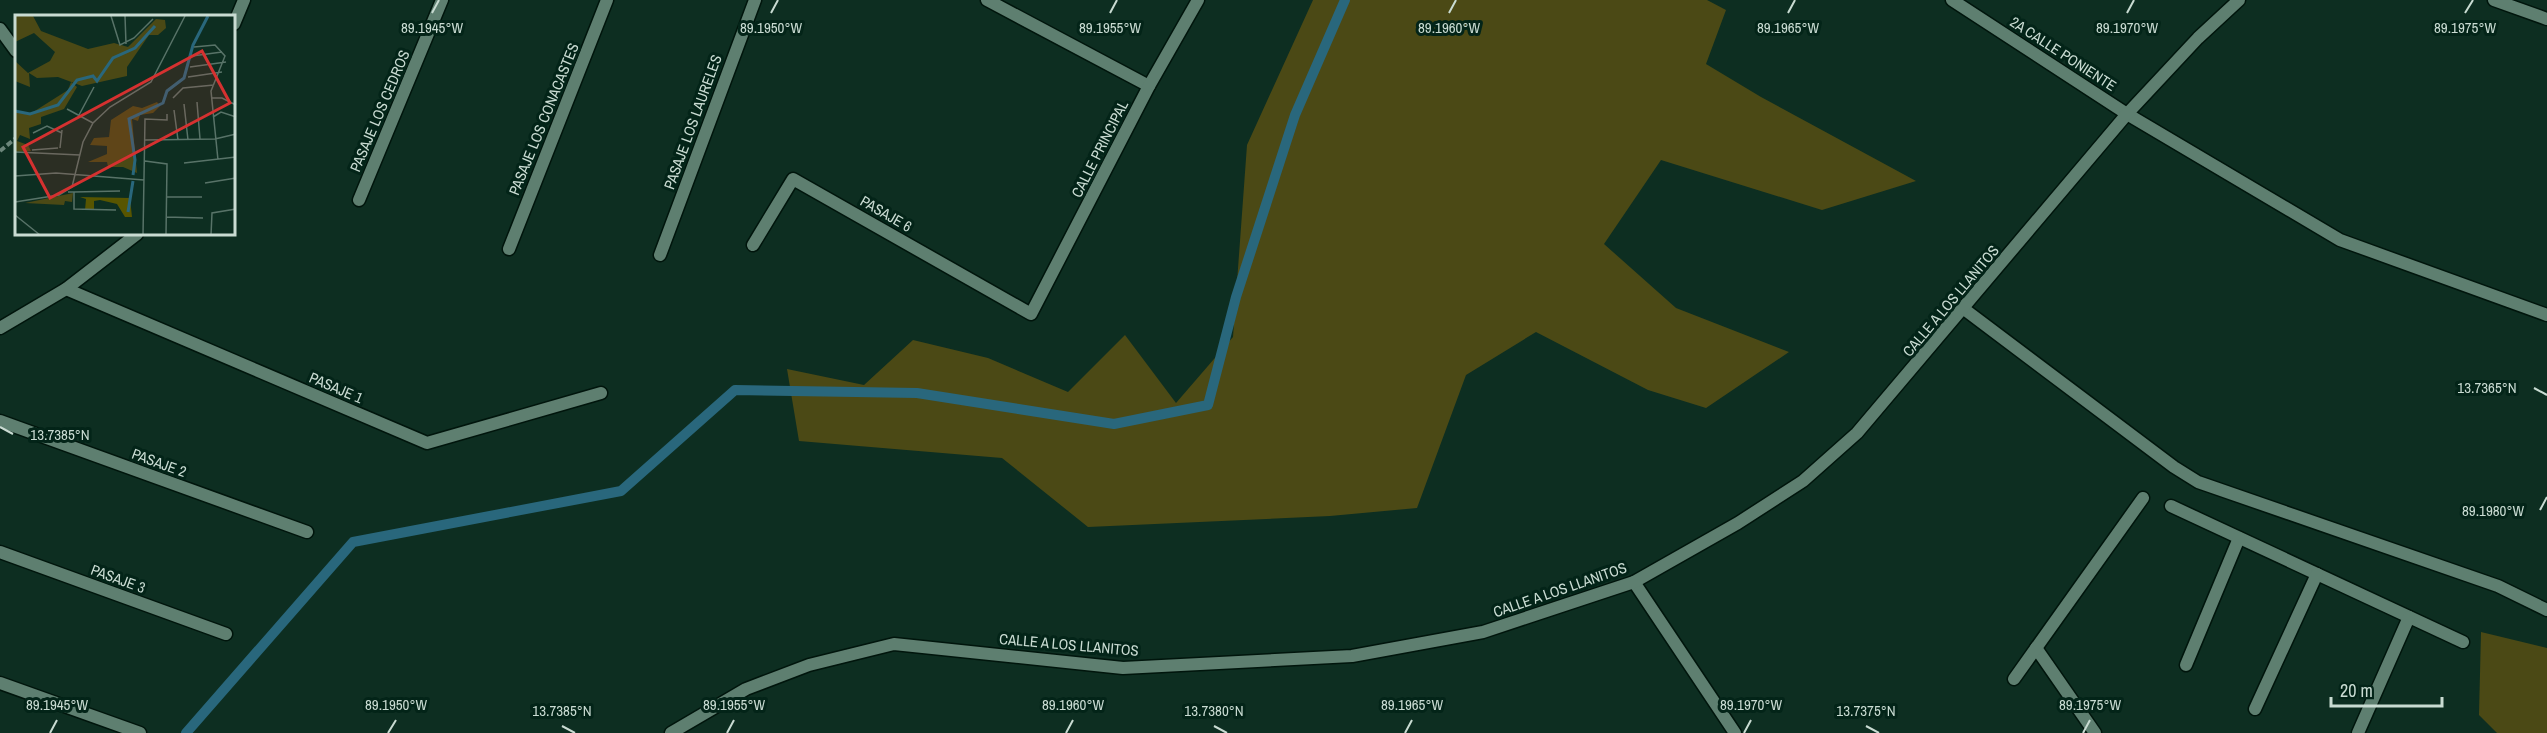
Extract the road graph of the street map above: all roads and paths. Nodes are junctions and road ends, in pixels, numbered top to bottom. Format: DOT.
graph roads {
  1 [pos="244,0"];
  2 [pos="442,0"];
  3 [pos="607,0"];
  4 [pos="755,0"];
  5 [pos="987,0"];
  6 [pos="1198,0"];
  7 [pos="1952,0"];
  8 [pos="2239,0"];
  9 [pos="2494,0"];
  10 [pos="236,19"];
  11 [pos="2547,19"];
  12 [pos="0,29"];
  13 [pos="15,50"];
  14 [pos="1149,86"];
  15 [pos="2127,114"];
  16 [pos="15,139"];
  17 [pos="0,151"];
  18 [pos="358,201"];
  19 [pos="134,236"];
  20 [pos="753,245"];
  21 [pos="509,249"];
  22 [pos="660,255"];
  23 [pos="66,288"];
  24 [pos="1964,309"];
  25 [pos="1031,314"];
  26 [pos="2547,315"];
  27 [pos="0,328"];
  28 [pos="601,393"];
  29 [pos="0,421"];
  30 [pos="2143,498"];
  31 [pos="2171,506"];
  32 [pos="307,532"];
  33 [pos="2239,538"];
  34 [pos="0,552"];
  35 [pos="2317,574"];
  36 [pos="1634,582"];
  37 [pos="2547,610"];
  38 [pos="2409,617"];
  39 [pos="226,634"];
  40 [pos="2463,642"];
  41 [pos="2036,648"];
  42 [pos="2186,664"];
  43 [pos="2014,679"];
  44 [pos="0,683"];
  45 [pos="2255,709"];
  46 [pos="140,733"];
  47 [pos="672,733"];
  48 [pos="1735,733"];
  49 [pos="2095,733"];
  50 [pos="2358,733"];
  1 -- 10 [label="street"];
  2 -- 18 [label="street, PASAJE LOS CEDROS"];
  3 -- 21 [label="street, PASAJE LOS CONACASTES"];
  4 -- 22 [label="street, PASAJE LOS LAURELES"];
  5 -- 14 [label="street"];
  6 -- 14 [label="street, CALLE PRINCIPAL"];
  7 -- 15 [label="street, 2A CALLE PONIENTE"];
  8 -- 15 [label="street, CALLE A LOS LLANITOS"];
  9 -- 11 [label="street"];
  12 -- 13 [label="street"];
  14 -- 25 [label="street, CALLE PRINCIPAL"];
  15 -- 24 [label="street, CALLE A LOS LLANITOS"];
  15 -- 26 [label="street, 2A CALLE PONIENTE"];
  16 -- 17 [label="path"];
  19 -- 23 [label="street"];
  20 -- 25 [label="street, PASAJE 6"];
  23 -- 27 [label="street"];
  23 -- 28 [label="street, PASAJE 1"];
  24 -- 36 [label="street, CALLE A LOS LLANITOS"];
  24 -- 37 [label="street"];
  29 -- 32 [label="street, PASAJE 2"];
  30 -- 41 [label="street"];
  31 -- 33 [label="street"];
  33 -- 35 [label="street"];
  33 -- 42 [label="street"];
  34 -- 39 [label="street, PASAJE 3"];
  35 -- 38 [label="street"];
  35 -- 45 [label="street"];
  36 -- 47 [label="street, CALLE A LOS LLANITOS"];
  36 -- 48 [label="street"];
  38 -- 40 [label="street"];
  38 -- 50 [label="street"];
  41 -- 43 [label="street"];
  41 -- 49 [label="street"];
  44 -- 46 [label="street"];
}
